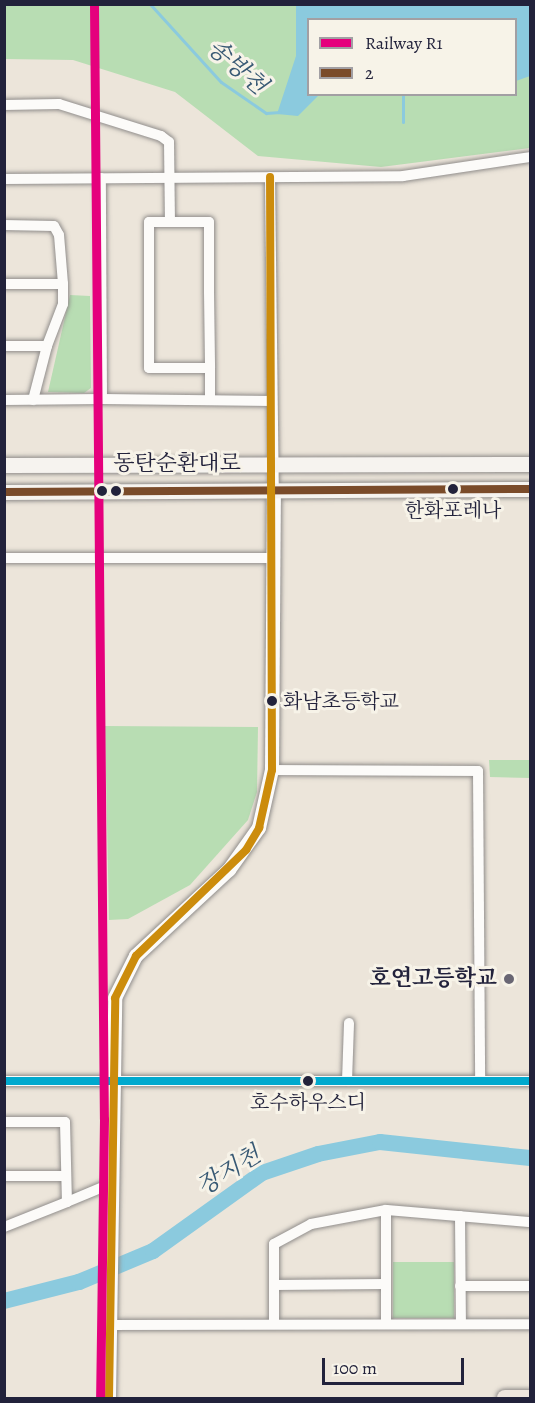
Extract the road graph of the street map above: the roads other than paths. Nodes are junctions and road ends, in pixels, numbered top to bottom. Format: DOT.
graph roads {
  1 [pos="4,105"];
  2 [pos="531,157"];
  3 [pos="270,177"];
  4 [pos="4,178"];
  5 [pos="101,178"];
  6 [pos="170,178"];
  7 [pos="170,222"];
  8 [pos="4,225"];
  9 [pos="4,284"];
  10 [pos="63,284"];
  11 [pos="4,346"];
  12 [pos="47,346"];
  13 [pos="210,368"];
  14 [pos="102,399"];
  15 [pos="4,400"];
  16 [pos="33,400"];
  17 [pos="210,400"];
  18 [pos="272,400"];
  19 [pos="211,464"];
  20 [pos="273,464"];
  21 [pos="326,464"];
  22 [pos="531,464"];
  23 [pos="4,465"];
  24 [pos="326,489"];
  25 [pos="531,489"];
  26 [pos="274,490"];
  27 [pos="128,491"];
  28 [pos="4,492"];
  29 [pos="4,558"];
  30 [pos="273,558"];
  31 [pos="272,770"];
  32 [pos="349,1023"];
  33 [pos="4,1081"];
  34 [pos="111,1081"];
  35 [pos="347,1081"];
  36 [pos="480,1081"];
  37 [pos="531,1081"];
  38 [pos="4,1122"];
  39 [pos="4,1176"];
  40 [pos="66,1176"];
  41 [pos="110,1184"];
  42 [pos="67,1202"];
  43 [pos="386,1210"];
  44 [pos="460,1216"];
  45 [pos="531,1222"];
  46 [pos="4,1227"];
  47 [pos="386,1284"];
  48 [pos="274,1285"];
  49 [pos="460,1286"];
  50 [pos="531,1286"];
  51 [pos="274,1324"];
  52 [pos="386,1324"];
  53 [pos="461,1324"];
  54 [pos="531,1324"];
  55 [pos="109,1325"];
  56 [pos="109,1398"];
  57 [pos="505,1398"];
  58 [pos="531,1398"];
  1 -- 6 [label="street"];
  2 -- 3 [label="street"];
  3 -- 6 [label="street"];
  3 -- 18 [label="street"];
  4 -- 5 [label="street"];
  5 -- 6 [label="street"];
  5 -- 14 [label="street"];
  6 -- 7 [label="street"];
  7 -- 13 [label="street"];
  7 -- 13 [label="street"];
  8 -- 10 [label="street"];
  9 -- 10 [label="street"];
  10 -- 12 [label="street"];
  11 -- 12 [label="street"];
  12 -- 16 [label="street"];
  13 -- 17 [label="street"];
  14 -- 16 [label="street"];
  14 -- 17 [label="street"];
  15 -- 16 [label="street"];
  17 -- 18 [label="street"];
  18 -- 20 [label="street"];
  19 -- 20 [label="main road, 동탄순환대로"];
  19 -- 23 [label="main road, 동탄순환대로"];
  19 -- 27 [label="main road"];
  20 -- 21 [label="main road, 동탄순환대로"];
  20 -- 26 [label="street"];
  21 -- 22 [label="main road, 동탄순환대로"];
  21 -- 24 [label="main road"];
  24 -- 25 [label="main road, 동탄순환대로"];
  24 -- 26 [label="main road, 동탄순환대로"];
  26 -- 27 [label="main road, 동탄순환대로"];
  26 -- 30 [label="street"];
  27 -- 28 [label="main road, 동탄순환대로"];
  29 -- 30 [label="street"];
  30 -- 31 [label="street"];
  31 -- 34 [label="street"];
  31 -- 36 [label="street"];
  32 -- 35 [label="street"];
  33 -- 34 [label="street"];
  34 -- 35 [label="street"];
  34 -- 41 [label="street"];
  35 -- 36 [label="street"];
  36 -- 37 [label="street"];
  38 -- 40 [label="street"];
  39 -- 40 [label="street"];
  40 -- 42 [label="street"];
  41 -- 42 [label="street"];
  41 -- 55 [label="street"];
  42 -- 46 [label="street"];
  43 -- 44 [label="street"];
  43 -- 47 [label="street"];
  43 -- 48 [label="street"];
  44 -- 45 [label="street"];
  44 -- 49 [label="street"];
  47 -- 48 [label="street"];
  47 -- 52 [label="street"];
  48 -- 51 [label="street"];
  49 -- 50 [label="street"];
  49 -- 53 [label="street"];
  51 -- 52 [label="street"];
  51 -- 55 [label="street"];
  52 -- 53 [label="street"];
  53 -- 54 [label="street"];
  55 -- 56 [label="street"];
  57 -- 58 [label="main road"];
}
